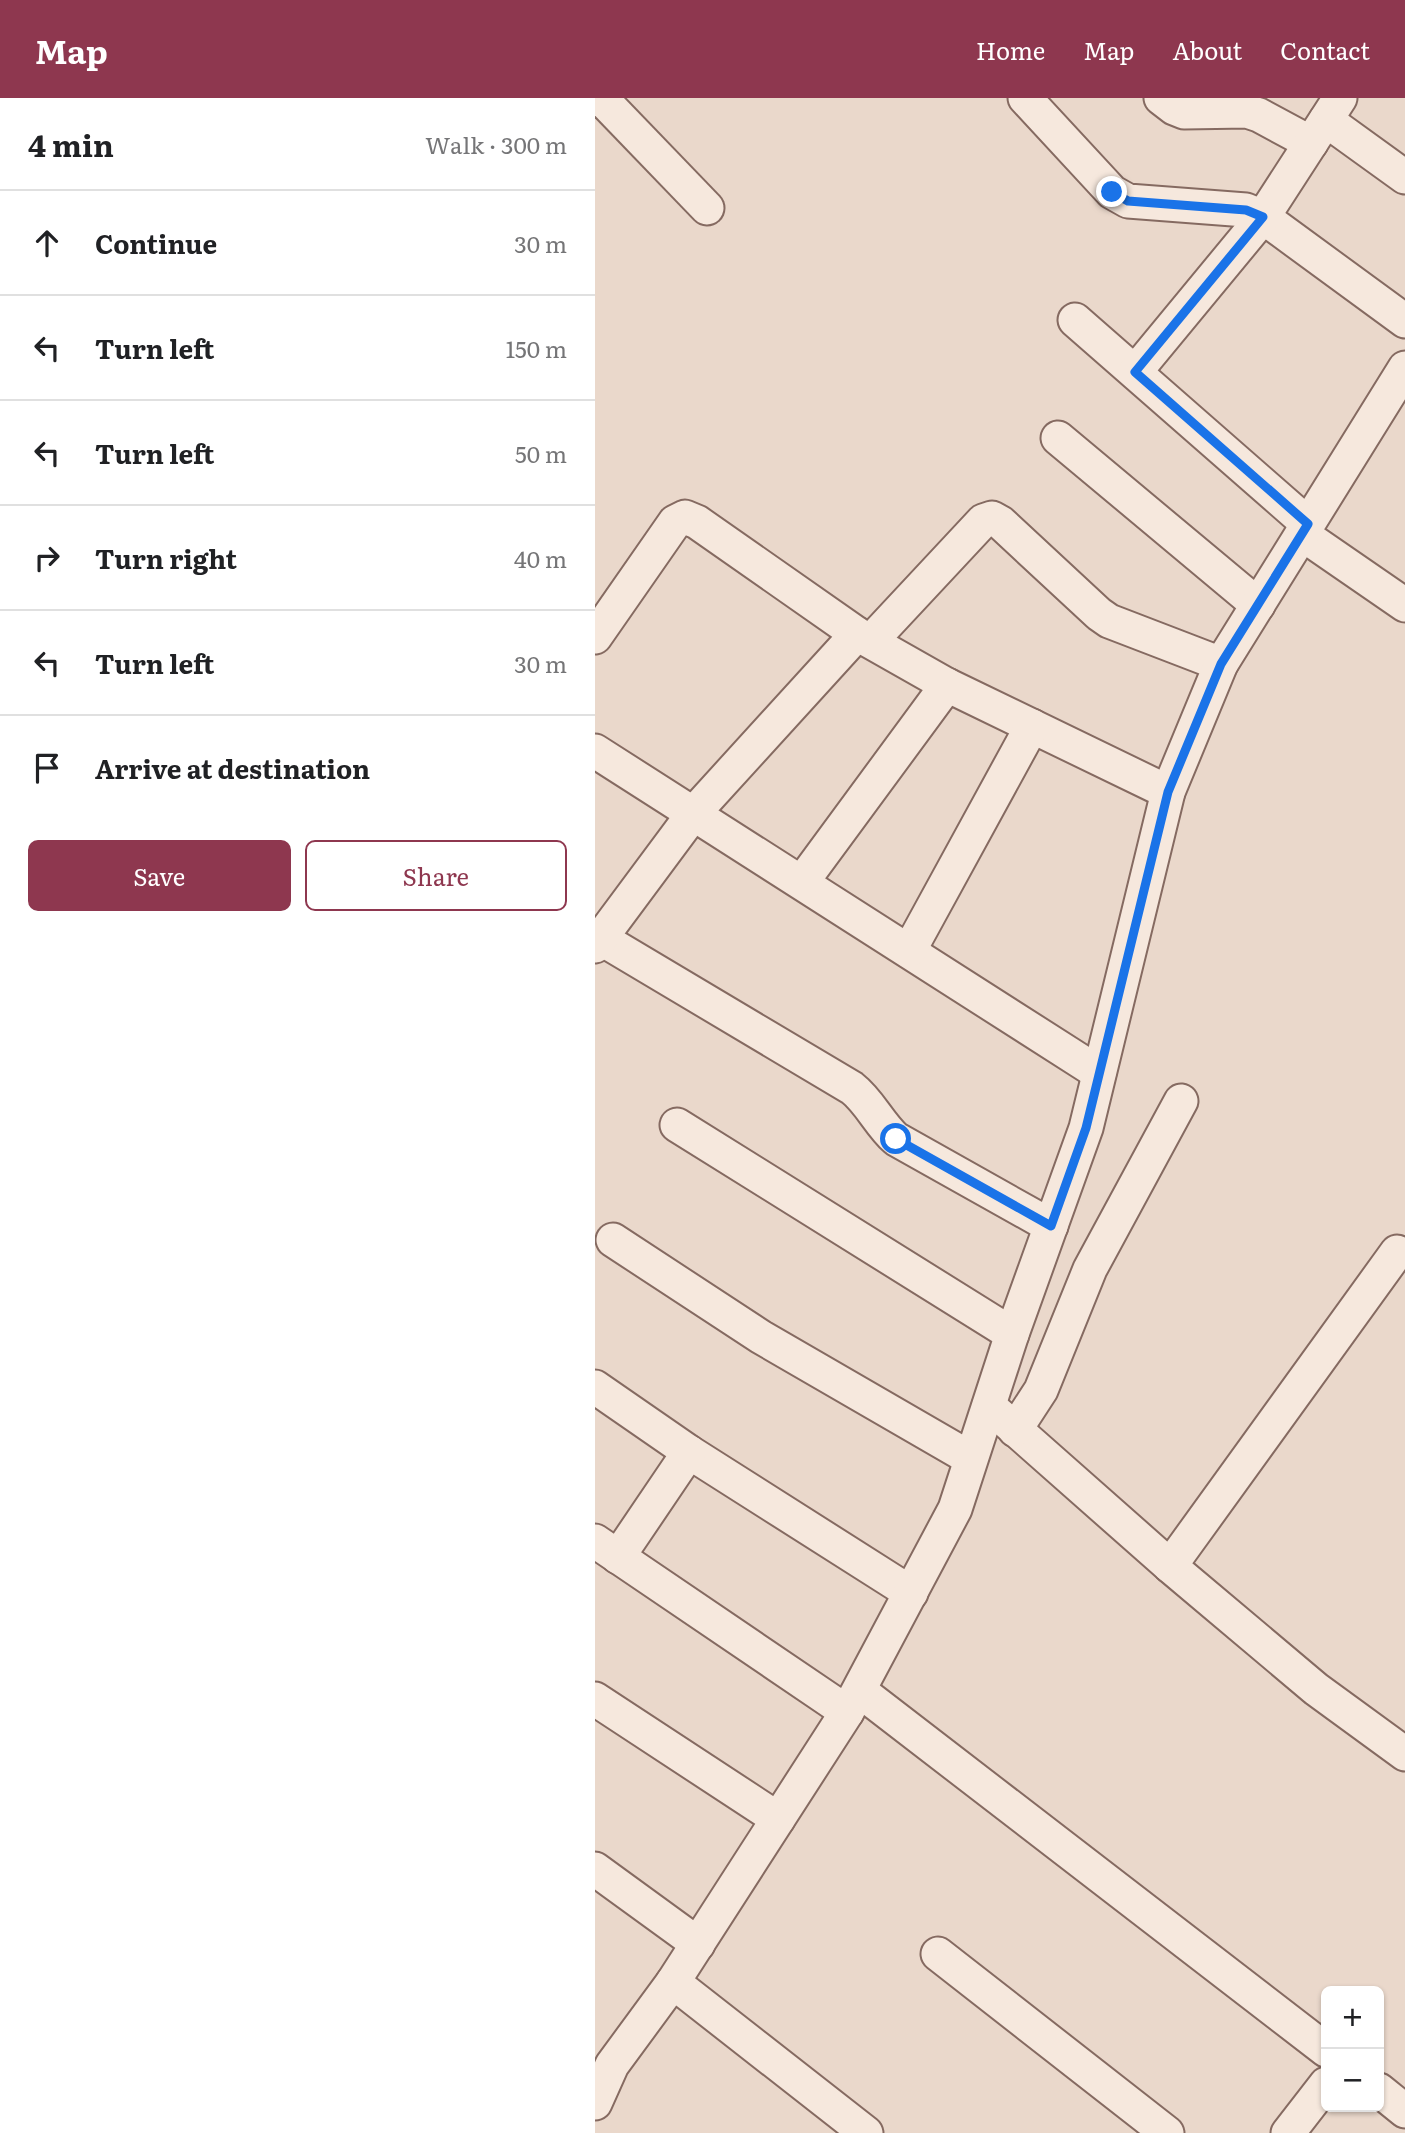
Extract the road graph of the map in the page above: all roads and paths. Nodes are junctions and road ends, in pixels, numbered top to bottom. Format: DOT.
graph roads {
  1 [pos="601,98"];
  2 [pos="1025,98"];
  3 [pos="1161,98"];
  4 [pos="1326,120"];
  5 [pos="1403,172"];
  6 [pos="707,208"];
  7 [pos="1263,217"];
  8 [pos="1075,320"];
  9 [pos="1405,321"];
  10 [pos="1405,368"];
  11 [pos="1135,372"];
  12 [pos="1058,438"];
  13 [pos="1305,529"];
  14 [pos="1258,605"];
  15 [pos="1405,605"];
  16 [pos="595,637"];
  17 [pos="864,637"];
  18 [pos="1221,664"];
  19 [pos="947,685"];
  20 [pos="1033,726"];
  21 [pos="595,751"];
  22 [pos="1168,792"];
  23 [pos="693,814"];
  24 [pos="801,881"];
  25 [pos="598,942"];
  26 [pos="909,951"];
  27 [pos="1099,1073"];
  28 [pos="1181,1101"];
  29 [pos="677,1125"];
  30 [pos="1051,1226"];
  31 [pos="613,1240"];
  32 [pos="1397,1252"];
  33 [pos="1012,1334"];
  34 [pos="595,1387"];
  35 [pos="989,1406"];
  36 [pos="1015,1430"];
  37 [pos="689,1452"];
  38 [pos="970,1458"];
  39 [pos="607,1549"];
  40 [pos="1170,1566"];
  41 [pos="911,1593"];
  42 [pos="595,1699"];
  43 [pos="853,1701"];
  44 [pos="1405,1754"];
  45 [pos="778,1819"];
  46 [pos="595,1869"];
  47 [pos="698,1944"];
  48 [pos="938,1954"];
  49 [pos="673,1982"];
  50 [pos="1325,2049"];
  51 [pos="603,2059"];
  52 [pos="1321,2091"];
  53 [pos="1384,2094"];
  54 [pos="595,2102"];
  55 [pos="1405,2111"];
  56 [pos="866,2133"];
  57 [pos="1167,2133"];
  58 [pos="1289,2133"];
  1 -- 6 [label="street"];
  2 -- 7 [label="street"];
  3 -- 4 [label="street"];
  4 -- 5 [label="street"];
  4 -- 7 [label="street"];
  7 -- 9 [label="street"];
  7 -- 11 [label="street"];
  8 -- 11 [label="street"];
  10 -- 13 [label="street"];
  11 -- 13 [label="street"];
  12 -- 14 [label="street"];
  13 -- 14 [label="street"];
  13 -- 15 [label="street"];
  14 -- 18 [label="street"];
  16 -- 17 [label="street"];
  17 -- 18 [label="street"];
  17 -- 19 [label="street"];
  17 -- 23 [label="street"];
  18 -- 22 [label="street"];
  19 -- 20 [label="street"];
  19 -- 24 [label="street"];
  20 -- 22 [label="street"];
  20 -- 26 [label="street"];
  21 -- 23 [label="street"];
  22 -- 27 [label="street"];
  23 -- 24 [label="street"];
  23 -- 25 [label="street"];
  24 -- 26 [label="street"];
  25 -- 30 [label="street"];
  26 -- 27 [label="street"];
  27 -- 30 [label="street"];
  28 -- 36 [label="street"];
  29 -- 33 [label="street"];
  30 -- 33 [label="street"];
  31 -- 38 [label="street"];
  32 -- 40 [label="street"];
  33 -- 35 [label="street"];
  34 -- 37 [label="street"];
  35 -- 36 [label="street"];
  35 -- 38 [label="street"];
  36 -- 40 [label="street"];
  37 -- 39 [label="street"];
  37 -- 41 [label="street"];
  38 -- 41 [label="street"];
  39 -- 43 [label="street"];
  40 -- 44 [label="street"];
  41 -- 43 [label="street"];
  42 -- 45 [label="street"];
  43 -- 45 [label="street"];
  43 -- 50 [label="street"];
  45 -- 47 [label="street"];
  46 -- 47 [label="street"];
  47 -- 49 [label="street"];
  48 -- 57 [label="street"];
  49 -- 51 [label="street"];
  49 -- 56 [label="street"];
  51 -- 54 [label="street"];
  52 -- 58 [label="street"];
  53 -- 55 [label="street"];
}
